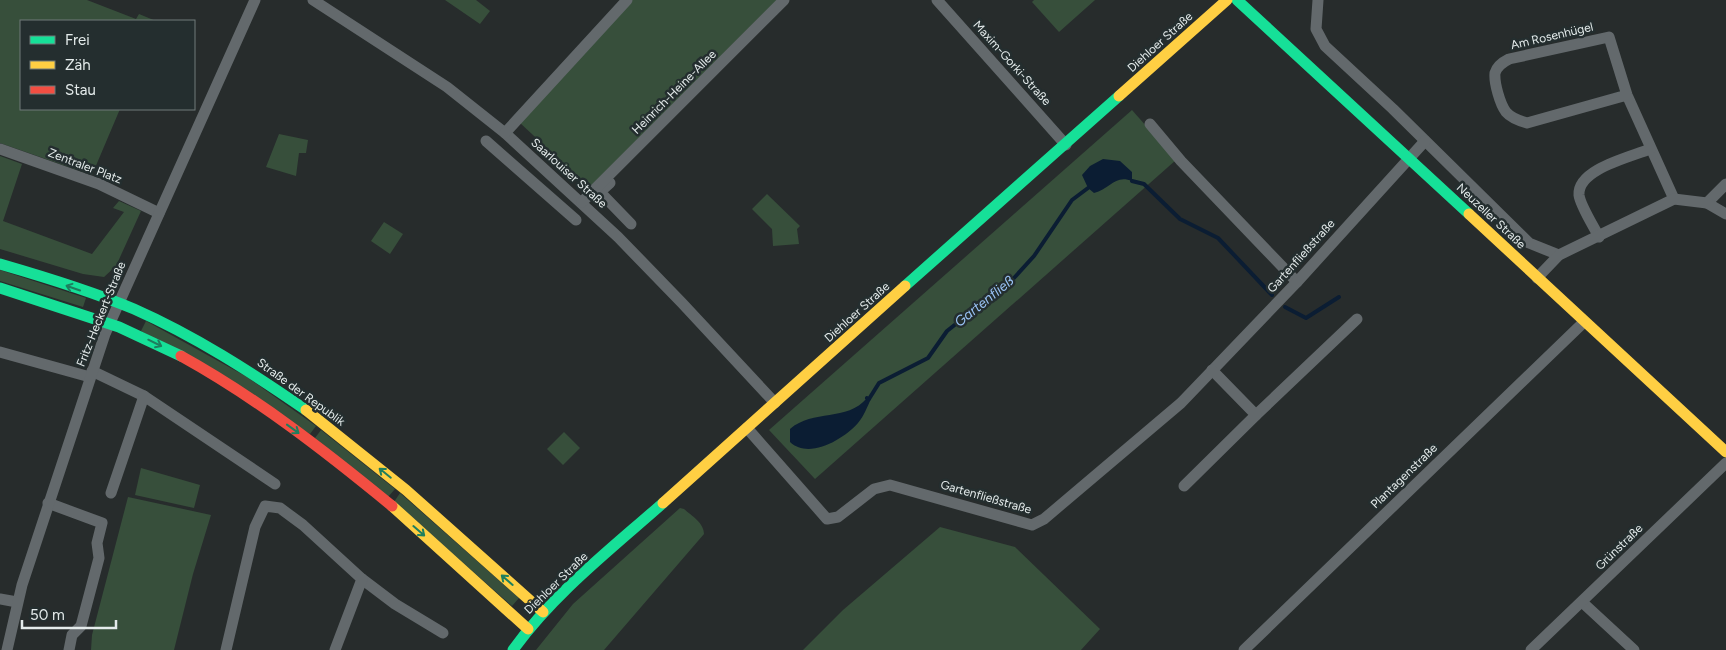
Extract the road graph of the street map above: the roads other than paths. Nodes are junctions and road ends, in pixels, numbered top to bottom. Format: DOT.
graph roads {
  1 [pos="255,0"];
  2 [pos="313,0"];
  3 [pos="627,0"];
  4 [pos="784,0"];
  5 [pos="937,0"];
  6 [pos="1227,0"];
  7 [pos="1237,0"];
  8 [pos="1318,0"];
  9 [pos="1628,95"];
  10 [pos="1150,124"];
  11 [pos="505,133"];
  12 [pos="486,140"];
  13 [pos="1425,141"];
  14 [pos="1066,145"];
  15 [pos="0,149"];
  16 [pos="1650,149"];
  17 [pos="1409,158"];
  18 [pos="615,170"];
  19 [pos="1726,184"];
  20 [pos="1674,199"];
  21 [pos="582,202"];
  22 [pos="1707,203"];
  23 [pos="159,213"];
  24 [pos="1726,214"];
  25 [pos="576,220"];
  26 [pos="631,224"];
  27 [pos="1599,237"];
  28 [pos="1558,255"];
  29 [pos="0,264"];
  30 [pos="1537,278"];
  31 [pos="1297,282"];
  32 [pos="0,288"];
  33 [pos="119,303"];
  34 [pos="1357,319"];
  35 [pos="1584,322"];
  36 [pos="111,323"];
  37 [pos="0,352"];
  38 [pos="1212,370"];
  39 [pos="91,374"];
  40 [pos="144,396"];
  41 [pos="775,403"];
  42 [pos="1256,415"];
  43 [pos="747,428"];
  44 [pos="1726,452"];
  45 [pos="1726,464"];
  46 [pos="275,484"];
  47 [pos="1184,486"];
  48 [pos="111,493"];
  49 [pos="48,503"];
  50 [pos="362,578"];
  51 [pos="0,599"];
  52 [pos="17,602"];
  53 [pos="1582,602"];
  54 [pos="544,612"];
  55 [pos="528,629"];
  56 [pos="443,633"];
  57 [pos="6,650"];
  58 [pos="69,650"];
  59 [pos="226,650"];
  60 [pos="335,650"];
  61 [pos="513,650"];
  62 [pos="1244,650"];
  63 [pos="1531,650"];
  64 [pos="1634,650"];
  1 -- 23 [label="street, Fritz-Heckert-Straße"];
  2 -- 11 [label="street, Saarlouiser Straße"];
  3 -- 11 [label="street"];
  4 -- 18 [label="street, Heinrich-Heine-Allee"];
  5 -- 14 [label="street, Maxim-Gorki-Straße"];
  6 -- 14 [label="street, Diehloer Straße"];
  7 -- 17 [label="street, Neuzeller Straße"];
  8 -- 13 [label="street"];
  9 -- 9 [label="street, Am Rosenhügel"];
  9 -- 16 [label="street, Am Rosenhügel"];
  10 -- 31 [label="street"];
  11 -- 21 [label="street, Saarlouiser Straße"];
  12 -- 25 [label="street"];
  13 -- 17 [label="street"];
  13 -- 28 [label="street"];
  14 -- 41 [label="street, Diehloer Straße"];
  15 -- 23 [label="street, Zentraler Platz"];
  16 -- 20 [label="street, Am Rosenhügel"];
  16 -- 27 [label="street"];
  17 -- 30 [label="street, Neuzeller Straße"];
  17 -- 31 [label="street, Gartenfließstraße"];
  18 -- 21 [label="street, Heinrich-Heine-Allee"];
  18 -- 26 [label="street"];
  19 -- 22 [label="street"];
  20 -- 22 [label="street"];
  20 -- 27 [label="street"];
  21 -- 41 [label="street, Saarlouiser Straße"];
  22 -- 24 [label="street"];
  23 -- 33 [label="street, Fritz-Heckert-Straße"];
  27 -- 28 [label="street"];
  28 -- 30 [label="street"];
  33 -- 29 [label="street, Straße der Republik, one-way"];
  30 -- 35 [label="street, Neuzeller Straße"];
  31 -- 38 [label="street, Gartenfließstraße"];
  32 -- 36 [label="street"];
  33 -- 36 [label="street, Fritz-Heckert-Straße"];
  54 -- 33 [label="street, Straße der Republik, one-way"];
  34 -- 42 [label="street"];
  35 -- 44 [label="street, Neuzeller Straße"];
  35 -- 62 [label="street, Plantagenstraße"];
  36 -- 39 [label="street, Fritz-Heckert-Straße"];
  36 -- 55 [label="street, one-way"];
  37 -- 39 [label="street"];
  38 -- 42 [label="street"];
  38 -- 43 [label="street, Gartenfließstraße"];
  39 -- 40 [label="street"];
  39 -- 49 [label="street, Fritz-Heckert-Straße"];
  40 -- 46 [label="street"];
  40 -- 48 [label="street"];
  41 -- 43 [label="street, Diehloer Straße"];
  42 -- 47 [label="street"];
  43 -- 54 [label="street, Diehloer Straße"];
  45 -- 53 [label="street, Grünstraße"];
  49 -- 52 [label="street, Fritz-Heckert-Straße"];
  49 -- 58 [label="street"];
  50 -- 56 [label="street"];
  50 -- 59 [label="street"];
  50 -- 60 [label="street"];
  51 -- 52 [label="street"];
  52 -- 57 [label="street, Fritz-Heckert-Straße"];
  53 -- 63 [label="street, Grünstraße"];
  53 -- 64 [label="street"];
  54 -- 55 [label="street, Diehloer Straße"];
  55 -- 61 [label="street, Diehloer Straße"];
}
